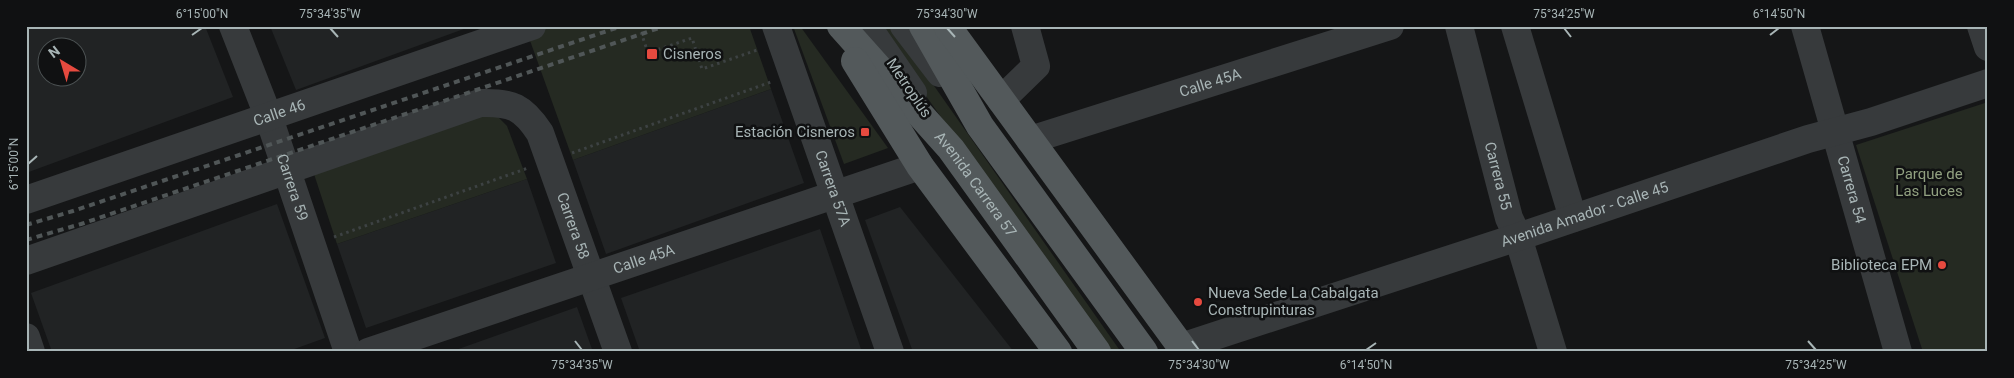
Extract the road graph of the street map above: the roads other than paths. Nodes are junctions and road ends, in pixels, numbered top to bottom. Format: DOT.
graph roads {
  1 [pos="233,26"];
  2 [pos="532,26"];
  3 [pos="776,26"];
  4 [pos="833,26"];
  5 [pos="841,26"];
  6 [pos="867,26"];
  7 [pos="904,26"];
  8 [pos="923,26"];
  9 [pos="947,26"];
  10 [pos="1025,26"];
  11 [pos="1390,26"];
  12 [pos="1459,26"];
  13 [pos="1515,26"];
  14 [pos="1805,26"];
  15 [pos="1981,26"];
  16 [pos="1988,47"];
  17 [pos="1988,82"];
  18 [pos="1001,100"];
  19 [pos="268,118"];
  20 [pos="980,126"];
  21 [pos="1836,132"];
  22 [pos="1030,140"];
  23 [pos="951,149"];
  24 [pos="920,166"];
  25 [pos="286,170"];
  26 [pos="835,194"];
  27 [pos="26,200"];
  28 [pos="1573,218"];
  29 [pos="1518,237"];
  30 [pos="26,261"];
  31 [pos="591,277"];
  32 [pos="26,337"];
  33 [pos="1183,349"];
  34 [pos="31,352"];
  35 [pos="348,352"];
  36 [pos="368,352"];
  37 [pos="618,352"];
  38 [pos="890,352"];
  39 [pos="1058,352"];
  40 [pos="1097,352"];
  41 [pos="1144,352"];
  42 [pos="1553,352"];
  43 [pos="1898,352"];
  1 -- 19 [label="street, Carrera 59"];
  2 -- 19 [label="street, Calle 46"];
  3 -- 26 [label="street, Carrera 57A"];
  4 -- 24 [label="main road, Avenida Carrera 57"];
  5 -- 23 [label="main road, Avenida Carrera 57"];
  6 -- 23 [label="street, Metroplús"];
  7 -- 20 [label="street"];
  8 -- 20 [label="main road"];
  9 -- 18 [label="main road"];
  10 -- 18 [label="street"];
  11 -- 22 [label="street, Calle 45A"];
  12 -- 29 [label="street, Carrera 55"];
  13 -- 28 [label="street"];
  14 -- 21 [label="street, Carrera 54"];
  15 -- 16 [label="street"];
  17 -- 21 [label="street, Avenida Amador - Calle 45"];
  18 -- 22 [label="main road"];
  19 -- 25 [label="street, Carrera 59"];
  19 -- 27 [label="street, Calle 46"];
  20 -- 41 [label="main road"];
  21 -- 28 [label="street, Avenida Amador - Calle 45"];
  21 -- 43 [label="street, Carrera 54"];
  22 -- 33 [label="main road"];
  23 -- 40 [label="main road, Avenida Carrera 57"];
  24 -- 26 [label="street, Calle 45A"];
  24 -- 39 [label="main road, Avenida Carrera 57"];
  25 -- 30 [label="street"];
  25 -- 31 [label="street, Carrera 58"];
  25 -- 35 [label="street, Carrera 59"];
  26 -- 31 [label="street, Calle 45A"];
  26 -- 38 [label="street, Carrera 57A"];
  28 -- 29 [label="street, Avenida Amador - Calle 45"];
  29 -- 33 [label="street, Avenida Amador - Calle 45"];
  29 -- 42 [label="street, Carrera 55"];
  31 -- 36 [label="street, Calle 45A"];
  31 -- 37 [label="street, Carrera 58"];
  32 -- 34 [label="street"];
}
